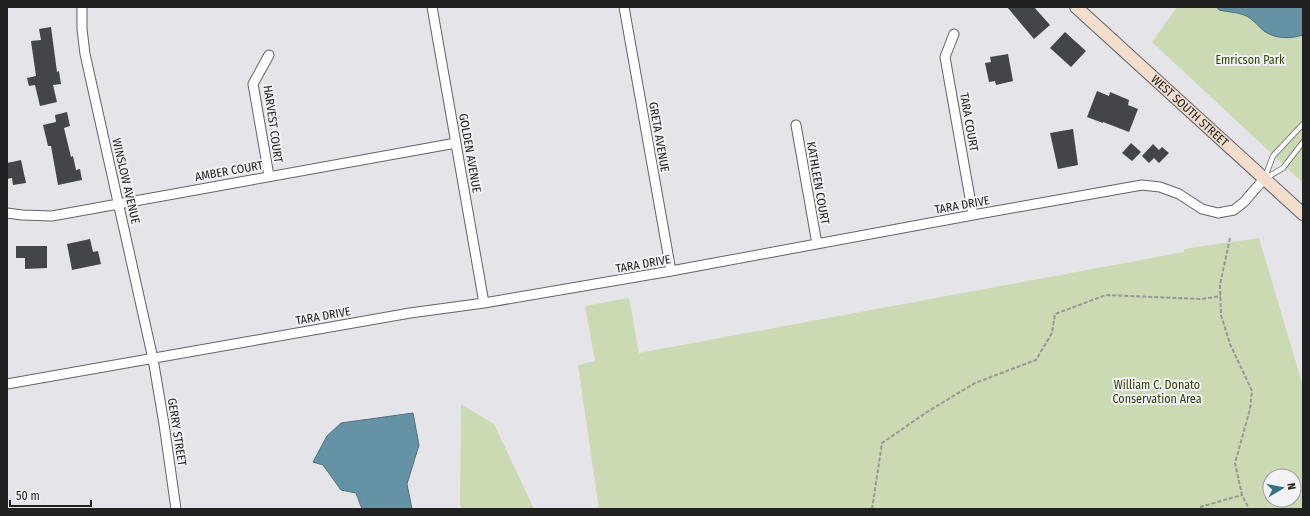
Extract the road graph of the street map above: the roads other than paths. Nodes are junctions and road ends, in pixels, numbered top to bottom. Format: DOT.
graph roads {
  1 [pos="82,7"];
  2 [pos="432,7"];
  3 [pos="624,7"];
  4 [pos="1076,7"];
  5 [pos="954,34"];
  6 [pos="269,55"];
  7 [pos="1303,124"];
  8 [pos="796,125"];
  9 [pos="1303,142"];
  10 [pos="456,143"];
  11 [pos="269,176"];
  12 [pos="1264,179"];
  13 [pos="119,204"];
  14 [pos="7,213"];
  15 [pos="973,214"];
  16 [pos="1303,214"];
  17 [pos="816,244"];
  18 [pos="671,271"];
  19 [pos="484,303"];
  20 [pos="153,359"];
  21 [pos="7,384"];
  22 [pos="176,509"];
  1 -- 13 [label="street, WINSLOW AVENUE"];
  2 -- 10 [label="street, GOLDEN AVENUE"];
  3 -- 18 [label="street, GRETA AVENUE"];
  4 -- 12 [label="street, WEST SOUTH STREET"];
  5 -- 15 [label="street, TARA COURT"];
  6 -- 11 [label="street, HARVEST COURT"];
  7 -- 12 [label="lane"];
  8 -- 17 [label="street, KATHLEEN COURT"];
  9 -- 12 [label="lane"];
  10 -- 11 [label="street, AMBER COURT"];
  10 -- 19 [label="street, GOLDEN AVENUE"];
  11 -- 13 [label="street, AMBER COURT"];
  12 -- 15 [label="street, TARA DRIVE"];
  12 -- 16 [label="street, WEST SOUTH STREET"];
  13 -- 14 [label="street, AMBER COURT"];
  13 -- 20 [label="street, WINSLOW AVENUE"];
  15 -- 17 [label="street, TARA DRIVE"];
  17 -- 18 [label="street, TARA DRIVE"];
  18 -- 19 [label="street, TARA DRIVE"];
  19 -- 20 [label="street, TARA DRIVE"];
  20 -- 21 [label="street, TARA DRIVE"];
  20 -- 22 [label="street, GERRY STREET"];
}
